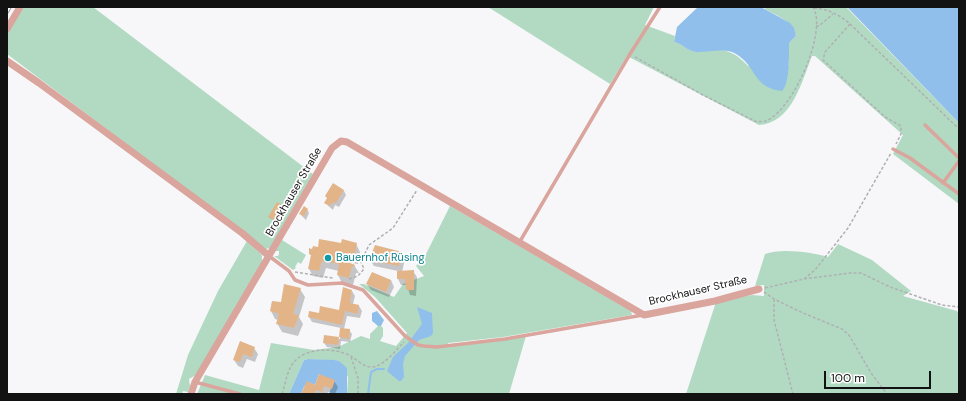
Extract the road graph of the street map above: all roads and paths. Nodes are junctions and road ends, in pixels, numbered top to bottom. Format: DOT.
graph roads {
  1 [pos="20,7"];
  2 [pos="660,7"];
  3 [pos="813,8"];
  4 [pos="833,14"];
  5 [pos="850,24"];
  6 [pos="816,26"];
  7 [pos="7,29"];
  8 [pos="630,54"];
  9 [pos="7,61"];
  10 [pos="924,125"];
  11 [pos="959,130"];
  12 [pos="893,149"];
  13 [pos="959,158"];
  14 [pos="959,161"];
  15 [pos="943,183"];
  16 [pos="420,185"];
  17 [pos="959,194"];
  18 [pos="519,242"];
  19 [pos="269,256"];
  20 [pos="289,271"];
  21 [pos="333,278"];
  22 [pos="804,279"];
  23 [pos="348,280"];
  24 [pos="759,289"];
  25 [pos="774,299"];
  26 [pos="959,307"];
  27 [pos="644,315"];
  28 [pos="409,339"];
  29 [pos="351,356"];
  30 [pos="195,382"];
  31 [pos="191,394"];
  32 [pos="240,394"];
  33 [pos="282,394"];
  34 [pos="358,394"];
  35 [pos="793,394"];
  36 [pos="887,394"];
  1 -- 7 [label="street"];
  2 -- 8 [label="lane"];
  3 -- 4 [label="path"];
  3 -- 6 [label="path"];
  4 -- 5 [label="path"];
  4 -- 6 [label="path"];
  5 -- 11 [label="path"];
  5 -- 12 [label="path"];
  6 -- 8 [label="path"];
  8 -- 18 [label="lane"];
  9 -- 19 [label="street"];
  10 -- 13 [label="lane"];
  12 -- 15 [label="lane"];
  12 -- 22 [label="path"];
  14 -- 15 [label="lane"];
  15 -- 17 [label="lane"];
  16 -- 18 [label="street, Brockhauser Straße"];
  16 -- 19 [label="street, Brockhauser Straße"];
  16 -- 23 [label="path"];
  18 -- 27 [label="street, Brockhauser Straße"];
  19 -- 20 [label="lane"];
  19 -- 30 [label="street, Brockhauser Straße"];
  20 -- 21 [label="path"];
  20 -- 28 [label="lane"];
  22 -- 24 [label="path, Brockhauser Straße"];
  22 -- 26 [label="path, Brockhauser Straße"];
  24 -- 25 [label="path"];
  24 -- 27 [label="street, Brockhauser Straße"];
  25 -- 35 [label="path"];
  25 -- 36 [label="path"];
  27 -- 28 [label="lane"];
  28 -- 29 [label="path"];
  29 -- 33 [label="path"];
  29 -- 34 [label="path"];
  30 -- 31 [label="street, Brockhauser Straße"];
  30 -- 32 [label="lane"];
}
